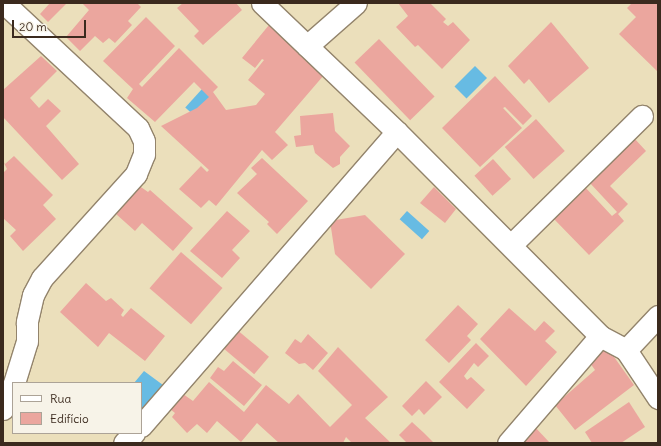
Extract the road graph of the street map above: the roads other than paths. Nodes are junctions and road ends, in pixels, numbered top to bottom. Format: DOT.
graph roads {
  1 [pos="4,3"];
  2 [pos="262,3"];
  3 [pos="356,3"];
  4 [pos="307,46"];
  5 [pos="642,116"];
  6 [pos="397,132"];
  7 [pos="511,245"];
  8 [pos="656,324"];
  9 [pos="600,336"];
  10 [pos="626,350"];
  11 [pos="14,382"];
  12 [pos="12,386"];
  13 [pos="658,398"];
  14 [pos="3,409"];
  15 [pos="142,425"];
  16 [pos="133,434"];
  17 [pos="124,443"];
  18 [pos="508,443"];
  1 -- 11 [label="street"];
  2 -- 4 [label="street"];
  3 -- 4 [label="street"];
  4 -- 6 [label="street"];
  5 -- 7 [label="street"];
  6 -- 7 [label="street"];
  6 -- 15 [label="street"];
  7 -- 9 [label="street"];
  8 -- 10 [label="street"];
  9 -- 10 [label="street"];
  9 -- 18 [label="street"];
  10 -- 13 [label="street"];
  12 -- 14 [label="street"];
  16 -- 17 [label="street"];
}
